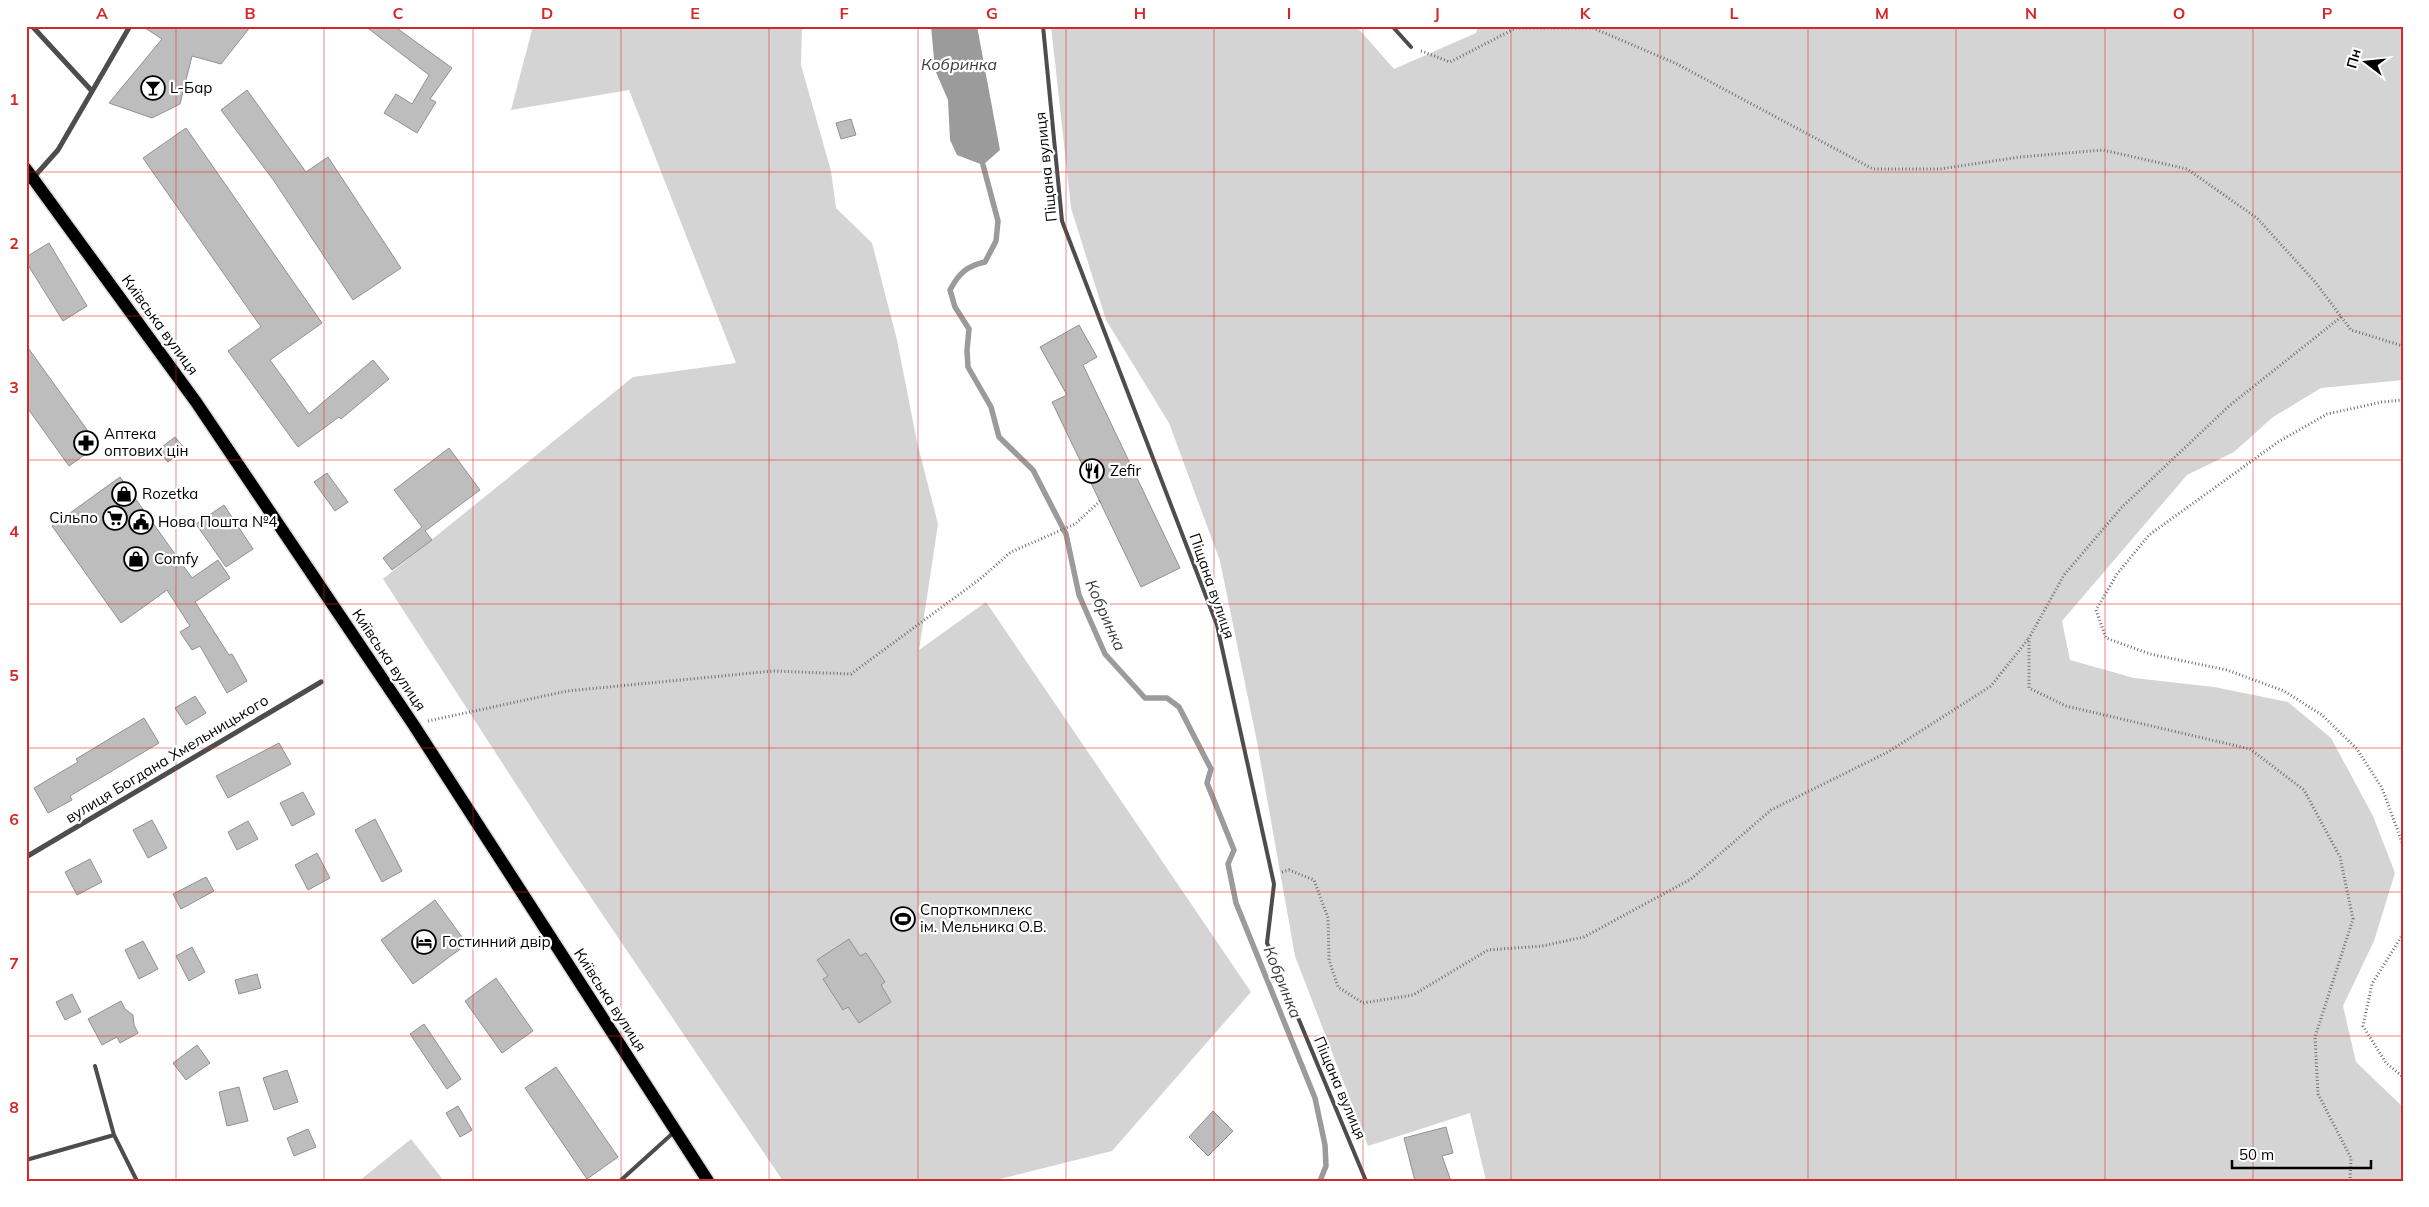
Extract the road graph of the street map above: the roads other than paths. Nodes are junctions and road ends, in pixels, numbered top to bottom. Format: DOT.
graph roads {
  1 [pos="32,26"];
  2 [pos="130,26"];
  3 [pos="1043,26"];
  4 [pos="1392,26"];
  5 [pos="1411,47"];
  6 [pos="91,90"];
  7 [pos="30,174"];
  8 [pos="321,682"];
  9 [pos="26,857"];
  10 [pos="95,1066"];
  11 [pos="675,1131"];
  12 [pos="114,1135"];
  13 [pos="26,1160"];
  14 [pos="137,1181"];
  15 [pos="620,1181"];
  16 [pos="708,1181"];
  17 [pos="1366,1181"];
  1 -- 6 [label="street"];
  2 -- 6 [label="street"];
  3 -- 17 [label="lane, Піщана вулиця"];
  4 -- 5 [label="lane"];
  6 -- 7 [label="street"];
  7 -- 11 [label="main road, Київська вулиця"];
  8 -- 9 [label="street, вулиця Богдана Хмельницького"];
  10 -- 12 [label="lane"];
  11 -- 15 [label="lane"];
  11 -- 16 [label="main road, Київська вулиця"];
  12 -- 13 [label="lane"];
  12 -- 14 [label="lane"];
}
